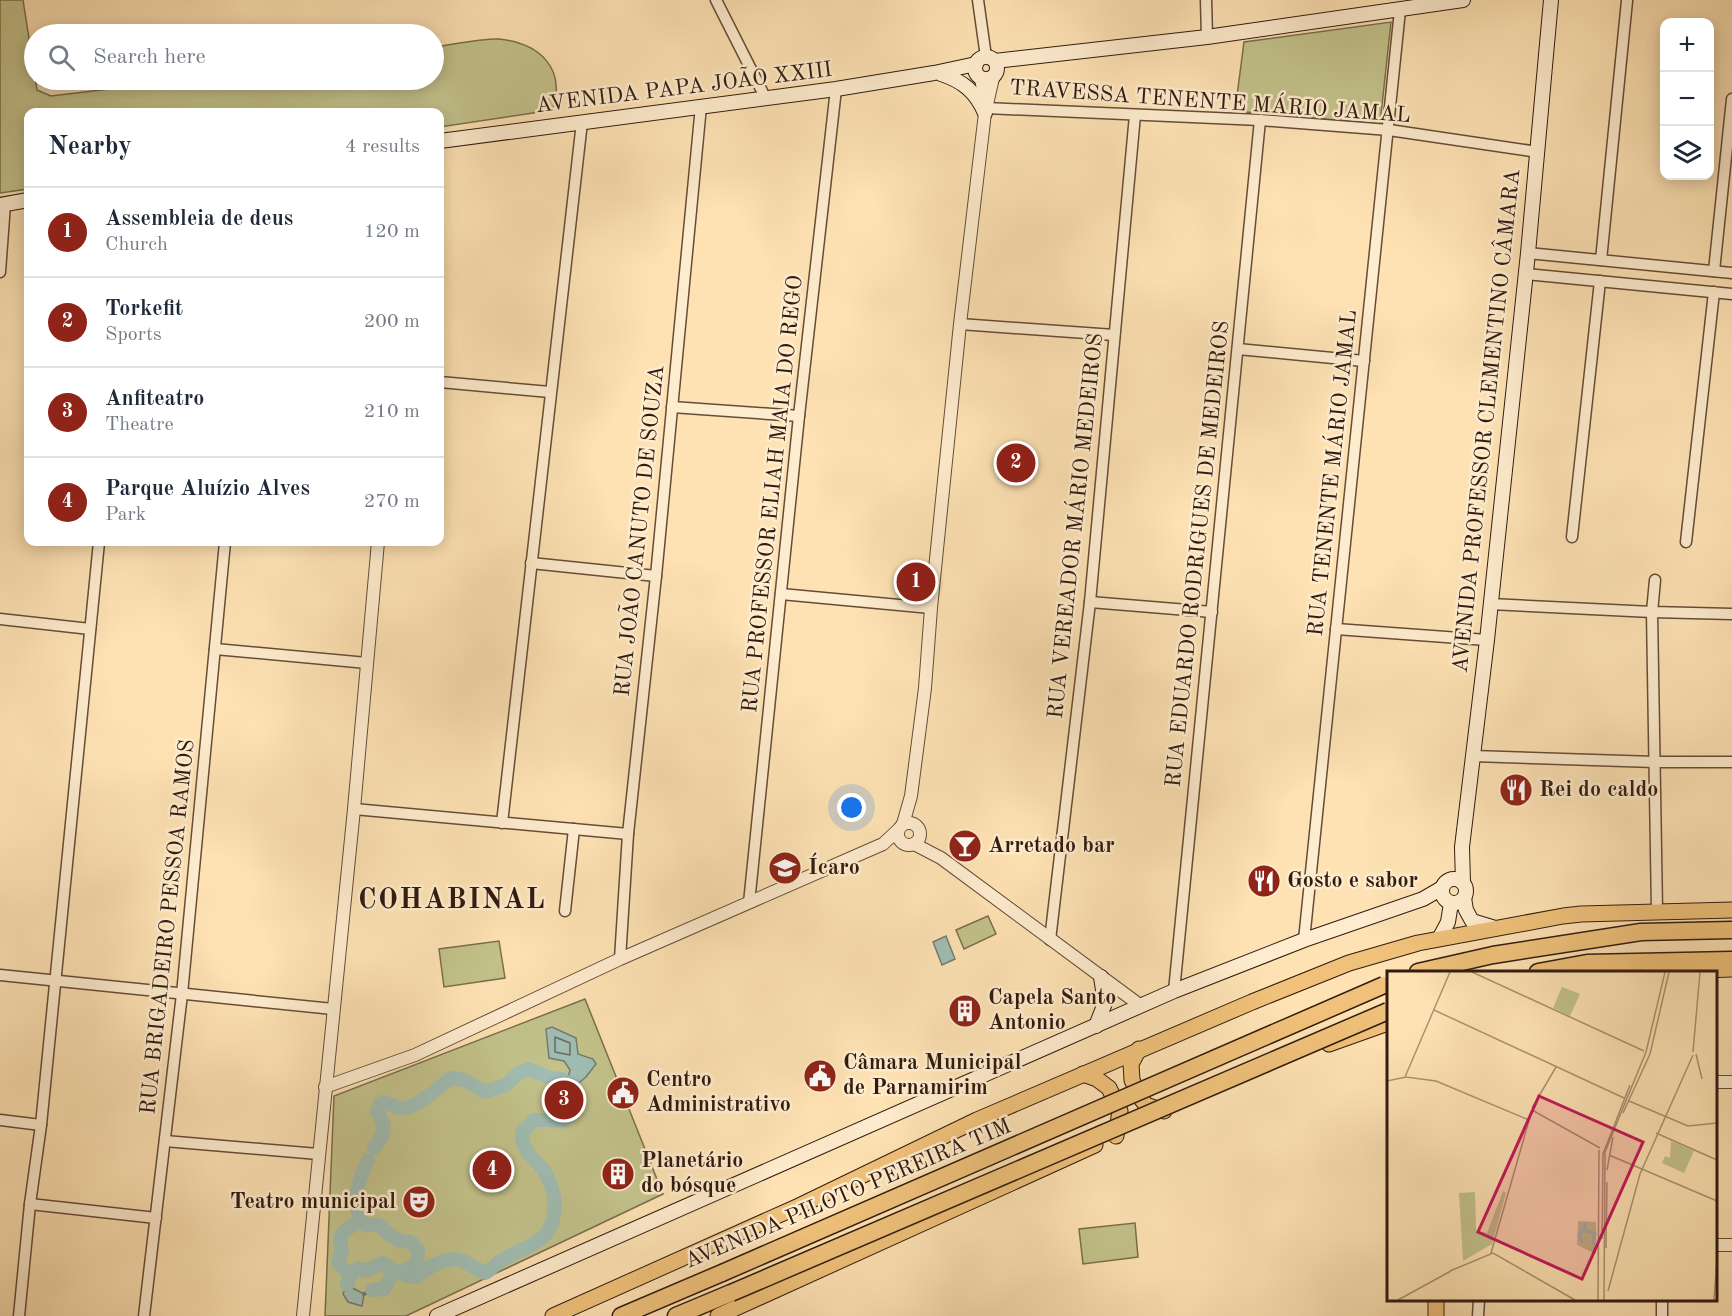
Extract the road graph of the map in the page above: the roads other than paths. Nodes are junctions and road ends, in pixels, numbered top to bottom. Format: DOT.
graph roads {
  1 [pos="716,0"];
  2 [pos="978,0"];
  3 [pos="1206,0"];
  4 [pos="1463,0"];
  5 [pos="1551,0"];
  6 [pos="1627,2"];
  7 [pos="1421,3"];
  8 [pos="1400,10"];
  9 [pos="1207,37"];
  10 [pos="986,69"];
  11 [pos="937,74"];
  12 [pos="836,89"];
  13 [pos="765,99"];
  14 [pos="1732,99"];
  15 [pos="701,106"];
  16 [pos="986,110"];
  17 [pos="1135,115"];
  18 [pos="1260,120"];
  19 [pos="582,122"];
  20 [pos="1389,130"];
  21 [pos="444,140"];
  22 [pos="1538,152"];
  23 [pos="24,201"];
  24 [pos="3,204"];
  25 [pos="1528,253"];
  26 [pos="1601,260"];
  27 [pos="1647,265"];
  28 [pos="1714,271"];
  29 [pos="0,272"];
  30 [pos="1732,273"];
  31 [pos="1526,274"];
  32 [pos="1600,281"];
  33 [pos="1644,286"];
  34 [pos="1714,292"];
  35 [pos="1732,294"];
  36 [pos="960,324"];
  37 [pos="1114,335"];
  38 [pos="1238,349"];
  39 [pos="1364,361"];
  40 [pos="444,382"];
  41 [pos="550,392"];
  42 [pos="672,407"];
  43 [pos="799,417"];
  44 [pos="1572,537"];
  45 [pos="1686,542"];
  46 [pos="99,546"];
  47 [pos="225,546"];
  48 [pos="378,546"];
  49 [pos="531,563"];
  50 [pos="656,576"];
  51 [pos="1655,580"];
  52 [pos="781,594"];
  53 [pos="1090,602"];
  54 [pos="1490,604"];
  55 [pos="931,608"];
  56 [pos="1212,612"];
  57 [pos="1652,612"];
  58 [pos="1732,614"];
  59 [pos="0,619"];
  60 [pos="90,628"];
  61 [pos="1336,628"];
  62 [pos="1487,640"];
  63 [pos="215,649"];
  64 [pos="367,663"];
  65 [pos="1473,756"];
  66 [pos="1655,762"];
  67 [pos="1732,762"];
  68 [pos="354,810"];
  69 [pos="502,822"];
  70 [pos="574,829"];
  71 [pos="628,834"];
  72 [pos="910,834"];
  73 [pos="1462,847"];
  74 [pos="1463,883"];
  75 [pos="1445,893"];
  76 [pos="1464,898"];
  77 [pos="750,903"];
  78 [pos="1732,910"];
  79 [pos="566,911"];
  80 [pos="1657,911"];
  81 [pos="1495,928"];
  82 [pos="1732,930"];
  83 [pos="1439,939"];
  84 [pos="1050,940"];
  85 [pos="1304,940"];
  86 [pos="620,959"];
  87 [pos="1732,960"];
  88 [pos="1732,969"];
  89 [pos="1422,971"];
  90 [pos="1543,971"];
  91 [pos="1682,971"];
  92 [pos="0,975"];
  93 [pos="1101,977"];
  94 [pos="55,982"];
  95 [pos="1386,984"];
  96 [pos="1174,992"];
  97 [pos="182,994"];
  98 [pos="1141,1006"];
  99 [pos="333,1009"];
  100 [pos="1387,1012"];
  101 [pos="1387,1024"];
  102 [pos="1096,1026"];
  103 [pos="1139,1049"];
  104 [pos="1083,1074"];
  105 [pos="325,1087"];
  106 [pos="1168,1112"];
  107 [pos="0,1120"];
  108 [pos="41,1125"];
  109 [pos="1116,1136"];
  110 [pos="165,1141"];
  111 [pos="318,1154"];
  112 [pos="30,1204"];
  113 [pos="156,1218"];
  114 [pos="1479,1301"];
  115 [pos="19,1316"];
  116 [pos="144,1316"];
  117 [pos="303,1316"];
  118 [pos="436,1316"];
  119 [pos="553,1316"];
  120 [pos="621,1316"];
  121 [pos="676,1316"];
  122 [pos="717,1316"];
  123 [pos="1478,1316"];
  1 -- 13 [label="street"];
  2 -- 10 [label="street"];
  3 -- 9 [label="street"];
  4 -- 7 [label="main road, AVENIDA PAPA JOÃO XXIII"];
  5 -- 22 [label="main road, AVENIDA PROFESSOR CLEMENTINO CÂMARA"];
  6 -- 26 [label="street"];
  7 -- 8 [label="main road, AVENIDA PAPA JOÃO XXIII"];
  8 -- 9 [label="main road, AVENIDA PAPA JOÃO XXIII"];
  8 -- 20 [label="street, RUA TENENTE MÁRIO JAMAL"];
  9 -- 10 [label="main road, AVENIDA PAPA JOÃO XXIII"];
  10 -- 11 [label="main road, AVENIDA PAPA JOÃO XXIII"];
  10 -- 16 [label="street"];
  11 -- 12 [label="main road, AVENIDA PAPA JOÃO XXIII"];
  11 -- 16 [label="main road"];
  12 -- 13 [label="main road, AVENIDA PAPA JOÃO XXIII"];
  12 -- 43 [label="street, RUA PROFESSOR ELIAH MAIA DO REGO"];
  13 -- 15 [label="main road, AVENIDA PAPA JOÃO XXIII"];
  14 -- 28 [label="street"];
  15 -- 19 [label="main road, AVENIDA PAPA JOÃO XXIII"];
  15 -- 42 [label="street, RUA JOÃO CANUTO DE SOUZA"];
  16 -- 17 [label="street, TRAVESSA TENENTE MÁRIO JAMAL"];
  16 -- 36 [label="street"];
  17 -- 18 [label="street, TRAVESSA TENENTE MÁRIO JAMAL"];
  17 -- 37 [label="street, RUA VEREADOR MÁRIO MEDEIROS"];
  18 -- 20 [label="street, TRAVESSA TENENTE MÁRIO JAMAL"];
  18 -- 38 [label="street, RUA EDUARDO RODRIGUES DE MEDEIROS"];
  19 -- 21 [label="main road, AVENIDA PAPA JOÃO XXIII"];
  19 -- 41 [label="street"];
  20 -- 22 [label="street, TRAVESSA TENENTE MÁRIO JAMAL"];
  20 -- 39 [label="street, RUA TENENTE MÁRIO JAMAL"];
  22 -- 25 [label="main road, AVENIDA PROFESSOR CLEMENTINO CÂMARA"];
  23 -- 24 [label="main road"];
  24 -- 29 [label="street"];
  25 -- 26 [label="street"];
  25 -- 31 [label="main road, AVENIDA PROFESSOR CLEMENTINO CÂMARA"];
  26 -- 27 [label="street"];
  27 -- 28 [label="street"];
  27 -- 33 [label="street"];
  28 -- 30 [label="street"];
  31 -- 32 [label="street"];
  31 -- 54 [label="main road, AVENIDA PROFESSOR CLEMENTINO CÂMARA"];
  32 -- 33 [label="street"];
  32 -- 44 [label="street"];
  33 -- 34 [label="street"];
  34 -- 35 [label="street"];
  34 -- 45 [label="street"];
  36 -- 37 [label="street"];
  36 -- 55 [label="street"];
  37 -- 53 [label="street, RUA VEREADOR MÁRIO MEDEIROS"];
  38 -- 39 [label="street"];
  38 -- 56 [label="street, RUA EDUARDO RODRIGUES DE MEDEIROS"];
  39 -- 61 [label="street, RUA TENENTE MÁRIO JAMAL"];
  40 -- 41 [label="street"];
  41 -- 49 [label="street"];
  42 -- 43 [label="street"];
  42 -- 50 [label="street, RUA JOÃO CANUTO DE SOUZA"];
  43 -- 52 [label="street, RUA PROFESSOR ELIAH MAIA DO REGO"];
  46 -- 60 [label="street"];
  47 -- 63 [label="street, RUA BRIGADEIRO PESSOA RAMOS"];
  48 -- 64 [label="street"];
  49 -- 50 [label="street"];
  49 -- 69 [label="street"];
  50 -- 71 [label="street, RUA JOÃO CANUTO DE SOUZA"];
  51 -- 57 [label="street"];
  52 -- 55 [label="street"];
  52 -- 77 [label="street, RUA PROFESSOR ELIAH MAIA DO REGO"];
  53 -- 56 [label="street"];
  53 -- 84 [label="street, RUA VEREADOR MÁRIO MEDEIROS"];
  54 -- 57 [label="street"];
  54 -- 62 [label="main road, AVENIDA PROFESSOR CLEMENTINO CÂMARA"];
  55 -- 72 [label="street"];
  56 -- 96 [label="street, RUA EDUARDO RODRIGUES DE MEDEIROS"];
  57 -- 58 [label="street"];
  57 -- 66 [label="street"];
  59 -- 60 [label="street"];
  60 -- 94 [label="street"];
  61 -- 62 [label="street"];
  61 -- 85 [label="street, RUA TENENTE MÁRIO JAMAL"];
  62 -- 65 [label="main road, AVENIDA PROFESSOR CLEMENTINO CÂMARA"];
  63 -- 64 [label="street"];
  63 -- 97 [label="street, RUA BRIGADEIRO PESSOA RAMOS"];
  64 -- 68 [label="street"];
  65 -- 66 [label="street"];
  65 -- 73 [label="main road, AVENIDA PROFESSOR CLEMENTINO CÂMARA"];
  66 -- 67 [label="street"];
  66 -- 80 [label="street"];
  68 -- 69 [label="street"];
  68 -- 99 [label="street"];
  69 -- 70 [label="street"];
  70 -- 71 [label="street"];
  70 -- 79 [label="street"];
  71 -- 86 [label="street, RUA JOÃO CANUTO DE SOUZA"];
  72 -- 77 [label="street"];
  72 -- 84 [label="street"];
  73 -- 74 [label="main road, AVENIDA PROFESSOR CLEMENTINO CÂMARA"];
  73 -- 75 [label="main road, AVENIDA PROFESSOR CLEMENTINO CÂMARA"];
  74 -- 75 [label="main road"];
  74 -- 76 [label="main road"];
  75 -- 76 [label="main road"];
  75 -- 83 [label="main road, AVENIDA PROFESSOR CLEMENTINO CÂMARA"];
  75 -- 85 [label="main road"];
  76 -- 81 [label="main road"];
  77 -- 86 [label="street"];
  78 -- 80 [label="main road"];
  80 -- 81 [label="main road"];
  81 -- 83 [label="main road"];
  82 -- 89 [label="highway"];
  83 -- 103 [label="main road"];
  84 -- 93 [label="street"];
  85 -- 96 [label="main road"];
  86 -- 105 [label="street"];
  87 -- 90 [label="highway"];
  88 -- 91 [label="main road"];
  92 -- 94 [label="street"];
  93 -- 98 [label="street"];
  93 -- 102 [label="main road"];
  94 -- 97 [label="street"];
  94 -- 108 [label="street"];
  95 -- 120 [label="highway, AVENIDA PILOTO PEREIRA TIM, bridge"];
  96 -- 98 [label="main road"];
  97 -- 99 [label="street"];
  97 -- 110 [label="street, RUA BRIGADEIRO PESSOA RAMOS"];
  98 -- 102 [label="main road"];
  99 -- 105 [label="street"];
  100 -- 121 [label="highway, AVENIDA PILOTO PEREIRA TIM, bridge"];
  101 -- 106 [label="main road"];
  102 -- 118 [label="main road"];
  103 -- 104 [label="main road"];
  103 -- 106 [label="main road"];
  104 -- 109 [label="main road"];
  104 -- 119 [label="main road"];
  105 -- 111 [label="street"];
  106 -- 109 [label="main road"];
  107 -- 108 [label="street"];
  108 -- 112 [label="street"];
  109 -- 122 [label="main road"];
  110 -- 111 [label="street"];
  110 -- 113 [label="street, RUA BRIGADEIRO PESSOA RAMOS"];
  111 -- 117 [label="street"];
  112 -- 113 [label="street"];
  112 -- 115 [label="street"];
  113 -- 116 [label="street, RUA BRIGADEIRO PESSOA RAMOS"];
  114 -- 123 [label="street"];
}
